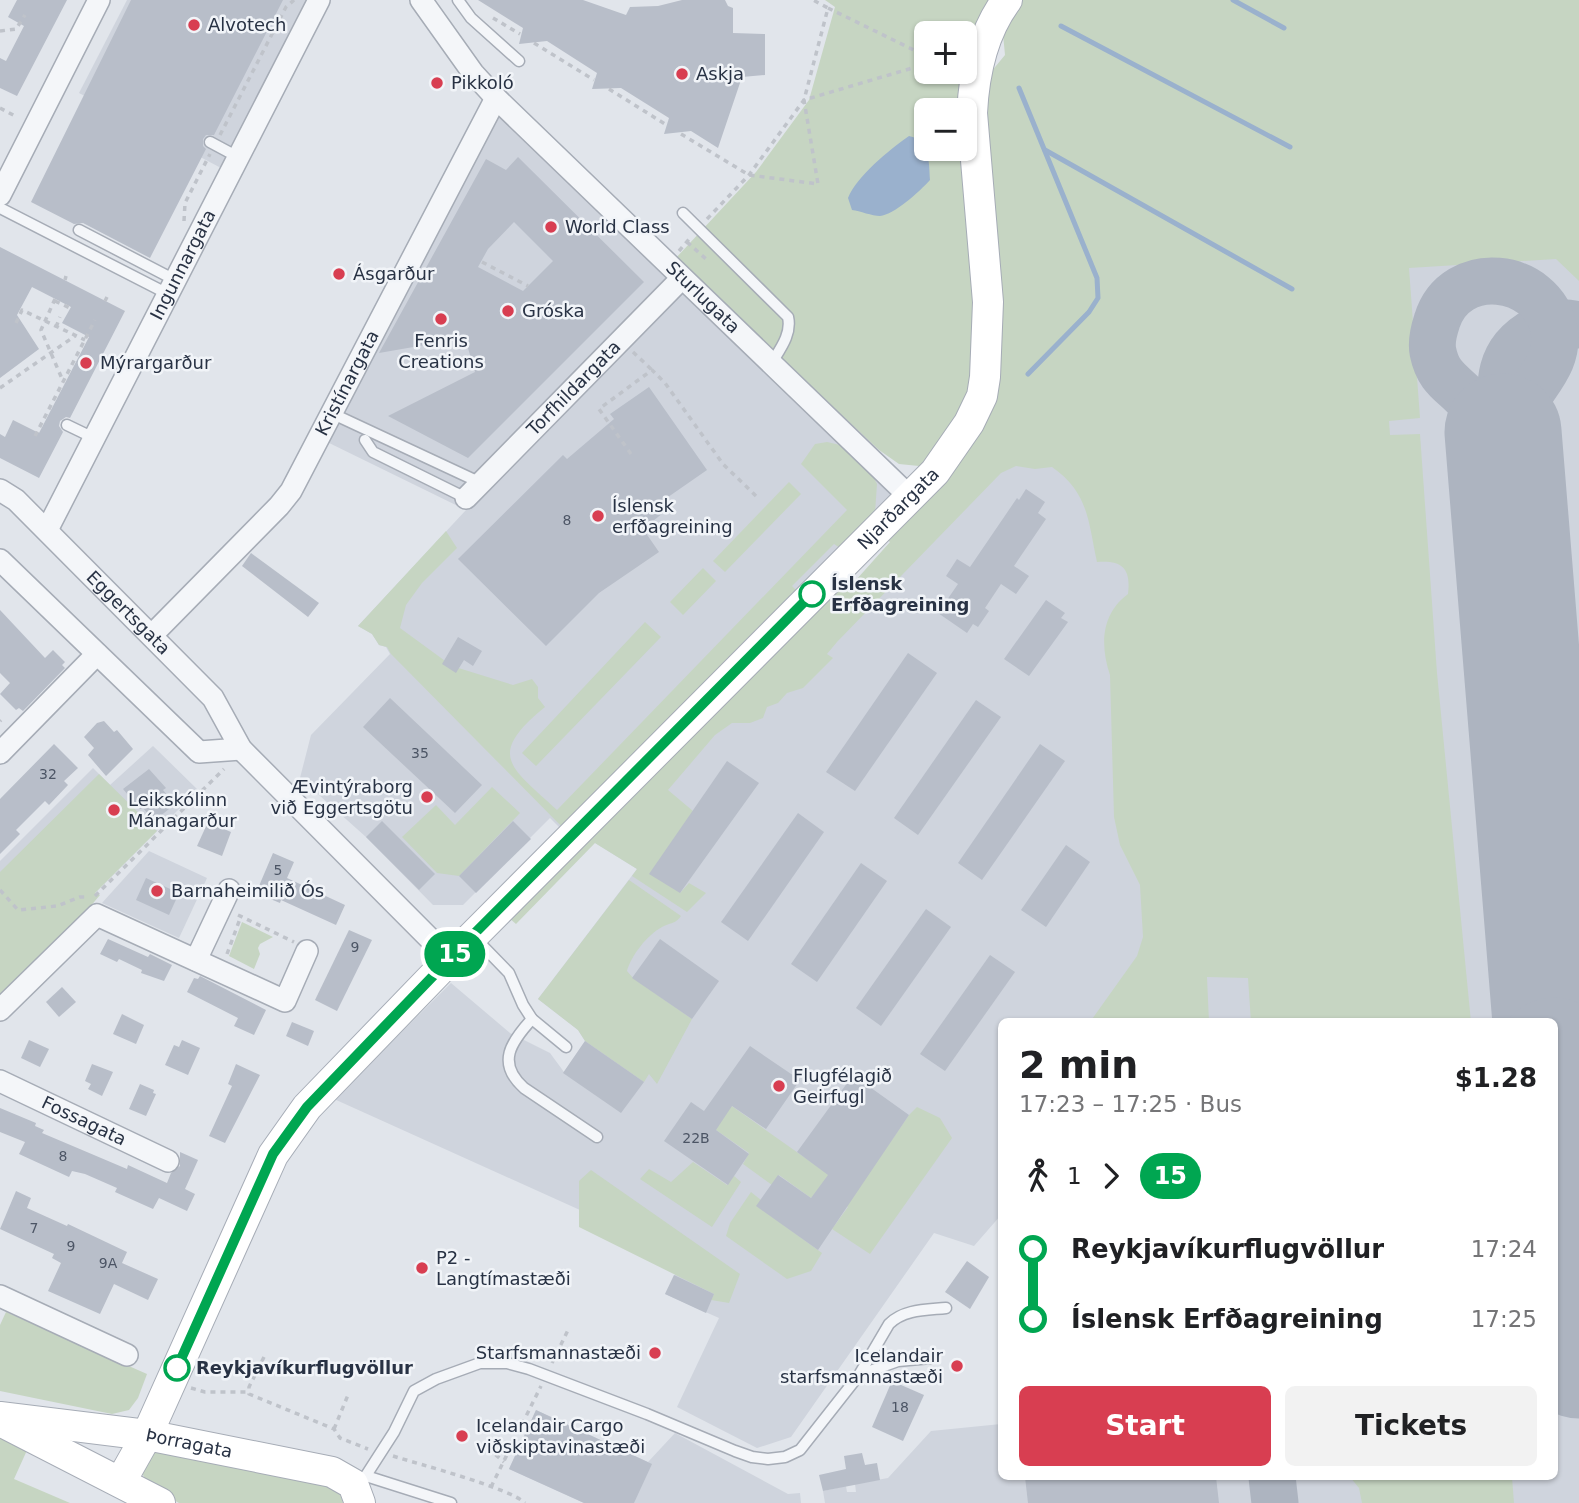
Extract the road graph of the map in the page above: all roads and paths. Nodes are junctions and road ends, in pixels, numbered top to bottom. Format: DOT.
graph roads {
  1 [pos="99,0"];
  2 [pos="294,0"];
  3 [pos="319,0"];
  4 [pos="421,0"];
  5 [pos="458,0"];
  6 [pos="813,0"];
  7 [pos="1007,0"];
  8 [pos="828,9"];
  9 [pos="25,15"];
  10 [pos="0,31"];
  11 [pos="534,43"];
  12 [pos="914,50"];
  13 [pos="519,61"];
  14 [pos="914,68"];
  15 [pos="594,80"];
  16 [pos="608,89"];
  17 [pos="496,98"];
  18 [pos="804,100"];
  19 [pos="0,108"];
  20 [pos="15,116"];
  21 [pos="666,124"];
  22 [pos="681,134"];
  23 [pos="213,143"];
  24 [pos="238,158"];
  25 [pos="749,176"];
  26 [pos="0,195"];
  27 [pos="0,208"];
  28 [pos="683,213"];
  29 [pos="183,227"];
  30 [pos="698,228"];
  31 [pos="79,230"];
  32 [pos="686,242"];
  33 [pos="706,259"];
  34 [pos="482,262"];
  35 [pos="674,271"];
  36 [pos="528,286"];
  37 [pos="172,287"];
  38 [pos="70,308"];
  39 [pos="60,317"];
  40 [pos="17,319"];
  41 [pos="94,320"];
  42 [pos="45,321"];
  43 [pos="56,327"];
  44 [pos="75,335"];
  45 [pos="85,340"];
  46 [pos="621,340"];
  47 [pos="51,352"];
  48 [pos="771,364"];
  49 [pos="652,370"];
  50 [pos="64,381"];
  51 [pos="0,388"];
  52 [pos="331,414"];
  53 [pos="67,425"];
  54 [pos="35,436"];
  55 [pos="94,438"];
  56 [pos="365,440"];
  57 [pos="631,454"];
  58 [pos="0,490"];
  59 [pos="474,490"];
  60 [pos="757,497"];
  61 [pos="910,497"];
  62 [pos="47,530"];
  63 [pos="0,560"];
  64 [pos="152,635"];
  65 [pos="97,654"];
  66 [pos="0,752"];
  67 [pos="236,756"];
  68 [pos="229,890"];
  69 [pos="0,891"];
  70 [pos="96,906"];
  71 [pos="241,916"];
  72 [pos="473,936"];
  73 [pos="307,951"];
  74 [pos="450,959"];
  75 [pos="196,960"];
  76 [pos="220,972"];
  77 [pos="0,1010"];
  78 [pos="532,1019"];
  79 [pos="566,1047"];
  80 [pos="0,1081"];
  81 [pos="597,1137"];
  82 [pos="168,1161"];
  83 [pos="0,1296"];
  84 [pos="946,1308"];
  85 [pos="569,1328"];
  86 [pos="127,1355"];
  87 [pos="264,1357"];
  88 [pos="931,1358"];
  89 [pos="859,1375"];
  90 [pos="546,1376"];
  91 [pos="185,1385"];
  92 [pos="248,1392"];
  93 [pos="348,1395"];
  94 [pos="0,1419"];
  95 [pos="334,1429"];
  96 [pos="147,1435"];
  97 [pos="488,1448"];
  98 [pos="381,1452"];
  99 [pos="504,1461"];
  100 [pos="121,1481"];
  101 [pos="491,1487"];
  102 [pos="361,1490"];
  103 [pos="160,1503"];
  104 [pos="451,1503"];
  105 [pos="525,1503"];
  1 -- 26 [label="street"];
  2 -- 23 [label="path"];
  3 -- 24 [label="street, Ingunnargata"];
  4 -- 17 [label="street, Sturlugata"];
  5 -- 13 [label="lane"];
  6 -- 8 [label="path"];
  7 -- 61 [label="main road, Njarðargata"];
  8 -- 12 [label="path"];
  8 -- 18 [label="path"];
  9 -- 10 [label="path"];
  11 -- 15 [label="path"];
  14 -- 18 [label="path"];
  16 -- 21 [label="path"];
  17 -- 35 [label="street, Sturlugata"];
  17 -- 52 [label="street, Kristínargata"];
  18 -- 25 [label="path"];
  18 -- 25 [label="path"];
  19 -- 20 [label="path"];
  22 -- 25 [label="path"];
  23 -- 24 [label="lane"];
  23 -- 29 [label="path"];
  24 -- 37 [label="street, Ingunnargata"];
  25 -- 30 [label="path"];
  27 -- 37 [label="lane"];
  28 -- 30 [label="lane"];
  30 -- 32 [label="path"];
  30 -- 48 [label="lane"];
  31 -- 37 [label="lane"];
  32 -- 33 [label="path"];
  32 -- 35 [label="path"];
  34 -- 36 [label="path"];
  35 -- 46 [label="street, Torfhildargata"];
  35 -- 48 [label="street, Sturlugata"];
  37 -- 55 [label="street, Ingunnargata"];
  38 -- 42 [label="path"];
  39 -- 43 [label="path"];
  40 -- 42 [label="path"];
  41 -- 45 [label="path"];
  42 -- 43 [label="path"];
  42 -- 47 [label="path"];
  43 -- 44 [label="path"];
  44 -- 45 [label="path"];
  44 -- 47 [label="path"];
  45 -- 50 [label="path"];
  46 -- 49 [label="path"];
  46 -- 59 [label="street, Torfhildargata"];
  47 -- 50 [label="path"];
  47 -- 51 [label="path"];
  48 -- 61 [label="street, Sturlugata"];
  49 -- 57 [label="path"];
  49 -- 60 [label="path"];
  50 -- 54 [label="path"];
  52 -- 59 [label="lane"];
  52 -- 64 [label="street, Kristínargata"];
  53 -- 55 [label="lane"];
  55 -- 62 [label="street, Ingunnargata"];
  56 -- 59 [label="lane"];
  58 -- 62 [label="street, Eggertsgata"];
  61 -- 72 [label="main road, Njarðargata"];
  62 -- 64 [label="street, Eggertsgata"];
  63 -- 65 [label="street"];
  64 -- 67 [label="street, Eggertsgata"];
  65 -- 66 [label="street"];
  65 -- 67 [label="street"];
  67 -- 70 [label="path"];
  67 -- 74 [label="street, Eggertsgata"];
  68 -- 71 [label="path"];
  68 -- 75 [label="street"];
  69 -- 70 [label="path"];
  70 -- 75 [label="street"];
  70 -- 77 [label="street"];
  71 -- 73 [label="path"];
  71 -- 76 [label="path"];
  72 -- 74 [label="main road, Njarðargata"];
  72 -- 78 [label="lane"];
  73 -- 76 [label="street"];
  74 -- 96 [label="main road, Njarðargata"];
  75 -- 76 [label="street"];
  78 -- 79 [label="lane"];
  78 -- 81 [label="lane"];
  80 -- 82 [label="street, Fossagata"];
  83 -- 86 [label="street"];
  84 -- 89 [label="lane"];
  85 -- 90 [label="path"];
  87 -- 92 [label="path"];
  88 -- 89 [label="lane"];
  89 -- 90 [label="lane"];
  90 -- 98 [label="lane"];
  90 -- 99 [label="path"];
  91 -- 92 [label="path"];
  92 -- 95 [label="path"];
  93 -- 95 [label="path"];
  94 -- 96 [label="main road, Þorragata"];
  94 -- 100 [label="main road, Þorragata"];
  95 -- 98 [label="path"];
  96 -- 100 [label="main road, Njarðargata"];
  96 -- 102 [label="main road, Þorragata"];
  97 -- 99 [label="path"];
  98 -- 101 [label="path"];
  98 -- 102 [label="lane"];
  99 -- 101 [label="path"];
  100 -- 103 [label="main road, Þorragata"];
  101 -- 105 [label="path"];
  102 -- 104 [label="lane"];
}
